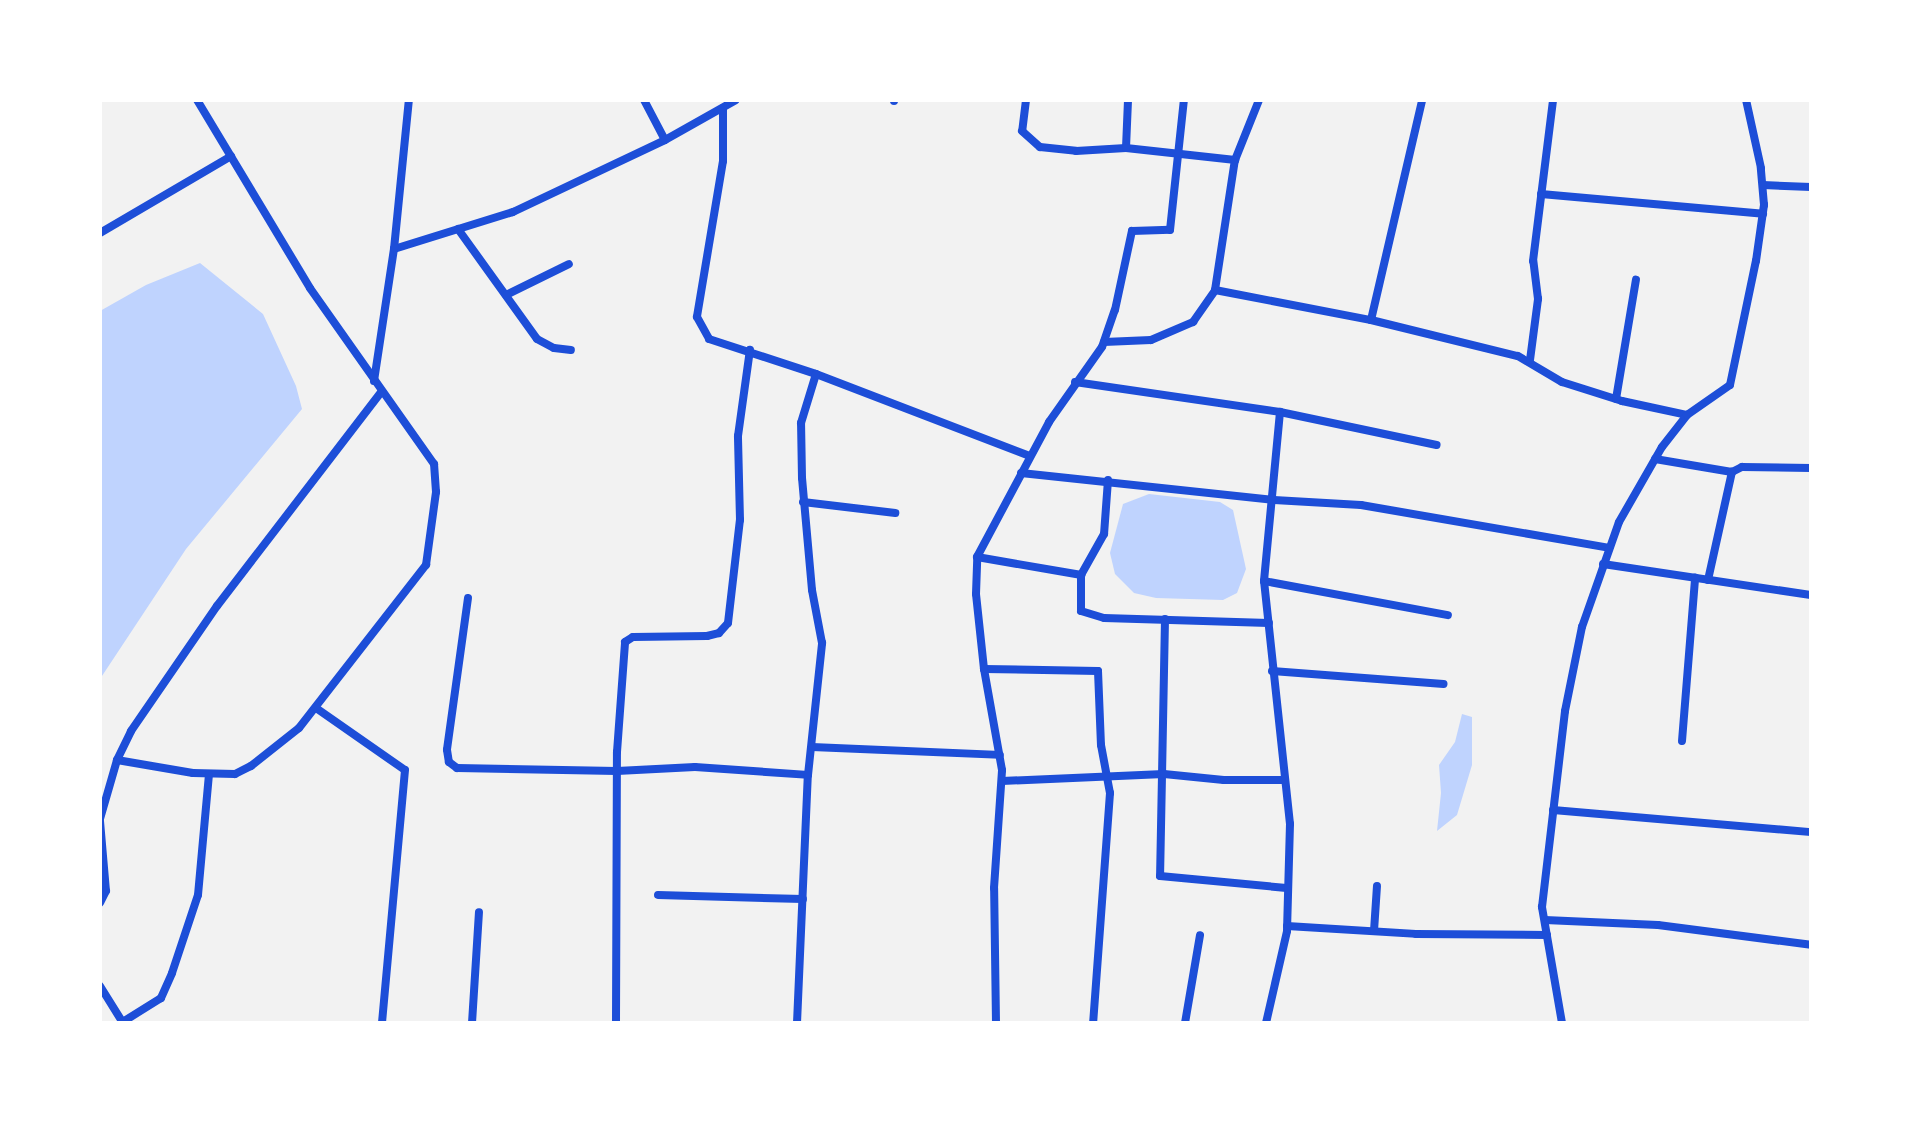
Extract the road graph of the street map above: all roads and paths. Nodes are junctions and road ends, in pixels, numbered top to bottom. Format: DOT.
graph roads {
  1 [pos="197,100"];
  2 [pos="409,100"];
  3 [pos="644,100"];
  4 [pos="736,100"];
  5 [pos="1026,100"];
  6 [pos="1128,100"];
  7 [pos="1184,100"];
  8 [pos="1259,100"];
  9 [pos="1422,100"];
  10 [pos="1553,100"];
  11 [pos="1746,100"];
  12 [pos="723,108"];
  13 [pos="665,140"];
  14 [pos="1126,148"];
  15 [pos="1180,155"];
  16 [pos="231,156"];
  17 [pos="1235,160"];
  18 [pos="1763,185"];
  19 [pos="1811,187"];
  20 [pos="1541,194"];
  21 [pos="1763,214"];
  22 [pos="458,229"];
  23 [pos="100,233"];
  24 [pos="394,249"];
  25 [pos="569,264"];
  26 [pos="1636,280"];
  27 [pos="1215,290"];
  28 [pos="506,295"];
  29 [pos="1371,320"];
  30 [pos="1104,342"];
  31 [pos="571,350"];
  32 [pos="750,350"];
  33 [pos="1530,360"];
  34 [pos="816,374"];
  35 [pos="374,381"];
  36 [pos="1075,382"];
  37 [pos="381,392"];
  38 [pos="1616,399"];
  39 [pos="1280,412"];
  40 [pos="1687,415"];
  41 [pos="1437,445"];
  42 [pos="1030,456"];
  43 [pos="1655,459"];
  44 [pos="1811,468"];
  45 [pos="1732,472"];
  46 [pos="1021,473"];
  47 [pos="1108,480"];
  48 [pos="1274,500"];
  49 [pos="803,502"];
  50 [pos="895,513"];
  51 [pos="1609,548"];
  52 [pos="977,557"];
  53 [pos="1603,564"];
  54 [pos="1081,575"];
  55 [pos="1695,578"];
  56 [pos="1708,580"];
  57 [pos="1264,581"];
  58 [pos="1811,595"];
  59 [pos="468,598"];
  60 [pos="1448,615"];
  61 [pos="1165,619"];
  62 [pos="1269,623"];
  63 [pos="984,669"];
  64 [pos="1272,671"];
  65 [pos="1444,684"];
  66 [pos="316,708"];
  67 [pos="1682,741"];
  68 [pos="812,747"];
  69 [pos="1000,755"];
  70 [pos="117,760"];
  71 [pos="617,771"];
  72 [pos="1106,774"];
  73 [pos="1164,774"];
  74 [pos="209,775"];
  75 [pos="808,775"];
  76 [pos="1285,780"];
  77 [pos="1002,781"];
  78 [pos="1553,810"];
  79 [pos="100,820"];
  80 [pos="1811,832"];
  81 [pos="1377,886"];
  82 [pos="1286,888"];
  83 [pos="658,895"];
  84 [pos="803,899"];
  85 [pos="100,903"];
  86 [pos="479,912"];
  87 [pos="1545,920"];
  88 [pos="1287,926"];
  89 [pos="1374,931"];
  90 [pos="1200,935"];
  91 [pos="1547,935"];
  92 [pos="1811,945"];
  93 [pos="100,986"];
  94 [pos="122,1023"];
  95 [pos="382,1023"];
  96 [pos="472,1023"];
  97 [pos="616,1023"];
  98 [pos="797,1023"];
  99 [pos="996,1023"];
  100 [pos="1093,1023"];
  101 [pos="1185,1023"];
  102 [pos="1266,1023"];
  103 [pos="1562,1023"];
  1 -- 16 [label="street"];
  2 -- 24 [label="street"];
  3 -- 13 [label="street"];
  4 -- 12 [label="street"];
  5 -- 14 [label="street"];
  6 -- 14 [label="street"];
  7 -- 15 [label="street"];
  8 -- 17 [label="street"];
  9 -- 29 [label="street"];
  10 -- 20 [label="street"];
  11 -- 18 [label="street"];
  12 -- 13 [label="street"];
  12 -- 32 [label="street"];
  13 -- 22 [label="street"];
  14 -- 15 [label="street"];
  15 -- 17 [label="street"];
  15 -- 30 [label="street"];
  16 -- 23 [label="street"];
  16 -- 35 [label="street"];
  17 -- 27 [label="street"];
  18 -- 19 [label="street"];
  18 -- 21 [label="street"];
  20 -- 21 [label="street"];
  20 -- 33 [label="street"];
  21 -- 40 [label="street"];
  22 -- 24 [label="street"];
  22 -- 28 [label="street"];
  24 -- 35 [label="street"];
  25 -- 28 [label="street"];
  26 -- 38 [label="street"];
  27 -- 29 [label="street"];
  27 -- 30 [label="street"];
  28 -- 31 [label="street"];
  29 -- 33 [label="street"];
  30 -- 36 [label="street"];
  32 -- 34 [label="street"];
  32 -- 71 [label="street"];
  33 -- 38 [label="street"];
  34 -- 42 [label="street"];
  34 -- 49 [label="street"];
  35 -- 37 [label="street"];
  36 -- 39 [label="street"];
  36 -- 42 [label="street"];
  37 -- 66 [label="street"];
  37 -- 70 [label="street"];
  38 -- 40 [label="street"];
  39 -- 41 [label="street"];
  39 -- 48 [label="street"];
  40 -- 43 [label="street"];
  42 -- 46 [label="street"];
  43 -- 45 [label="street"];
  43 -- 51 [label="street"];
  44 -- 45 [label="street"];
  45 -- 56 [label="street"];
  46 -- 47 [label="street"];
  46 -- 52 [label="street"];
  47 -- 48 [label="street"];
  47 -- 54 [label="street"];
  48 -- 51 [label="street"];
  48 -- 57 [label="street"];
  49 -- 50 [label="street"];
  49 -- 68 [label="street"];
  51 -- 53 [label="street"];
  52 -- 54 [label="street"];
  52 -- 63 [label="street"];
  53 -- 55 [label="street"];
  53 -- 78 [label="street"];
  54 -- 61 [label="street"];
  55 -- 56 [label="street"];
  55 -- 67 [label="street"];
  56 -- 58 [label="street"];
  57 -- 60 [label="street"];
  57 -- 62 [label="street"];
  59 -- 71 [label="street"];
  61 -- 62 [label="street"];
  61 -- 73 [label="street"];
  62 -- 64 [label="street"];
  63 -- 69 [label="street"];
  63 -- 72 [label="street"];
  64 -- 65 [label="street"];
  64 -- 76 [label="street"];
  66 -- 74 [label="street"];
  66 -- 95 [label="street"];
  68 -- 69 [label="street"];
  68 -- 75 [label="street"];
  69 -- 77 [label="street"];
  70 -- 74 [label="street"];
  70 -- 79 [label="street"];
  71 -- 75 [label="street"];
  71 -- 97 [label="street"];
  72 -- 73 [label="street"];
  72 -- 77 [label="street"];
  72 -- 100 [label="street"];
  73 -- 76 [label="street"];
  73 -- 82 [label="street"];
  74 -- 94 [label="street"];
  75 -- 84 [label="street"];
  76 -- 82 [label="street"];
  77 -- 99 [label="street"];
  78 -- 80 [label="street"];
  78 -- 87 [label="street"];
  79 -- 85 [label="street"];
  81 -- 89 [label="street"];
  82 -- 88 [label="street"];
  83 -- 84 [label="street"];
  84 -- 98 [label="street"];
  86 -- 96 [label="street"];
  87 -- 91 [label="street"];
  87 -- 92 [label="street"];
  88 -- 89 [label="street"];
  88 -- 102 [label="street"];
  89 -- 91 [label="street"];
  90 -- 101 [label="street"];
  91 -- 103 [label="street"];
  93 -- 94 [label="street"];
}
